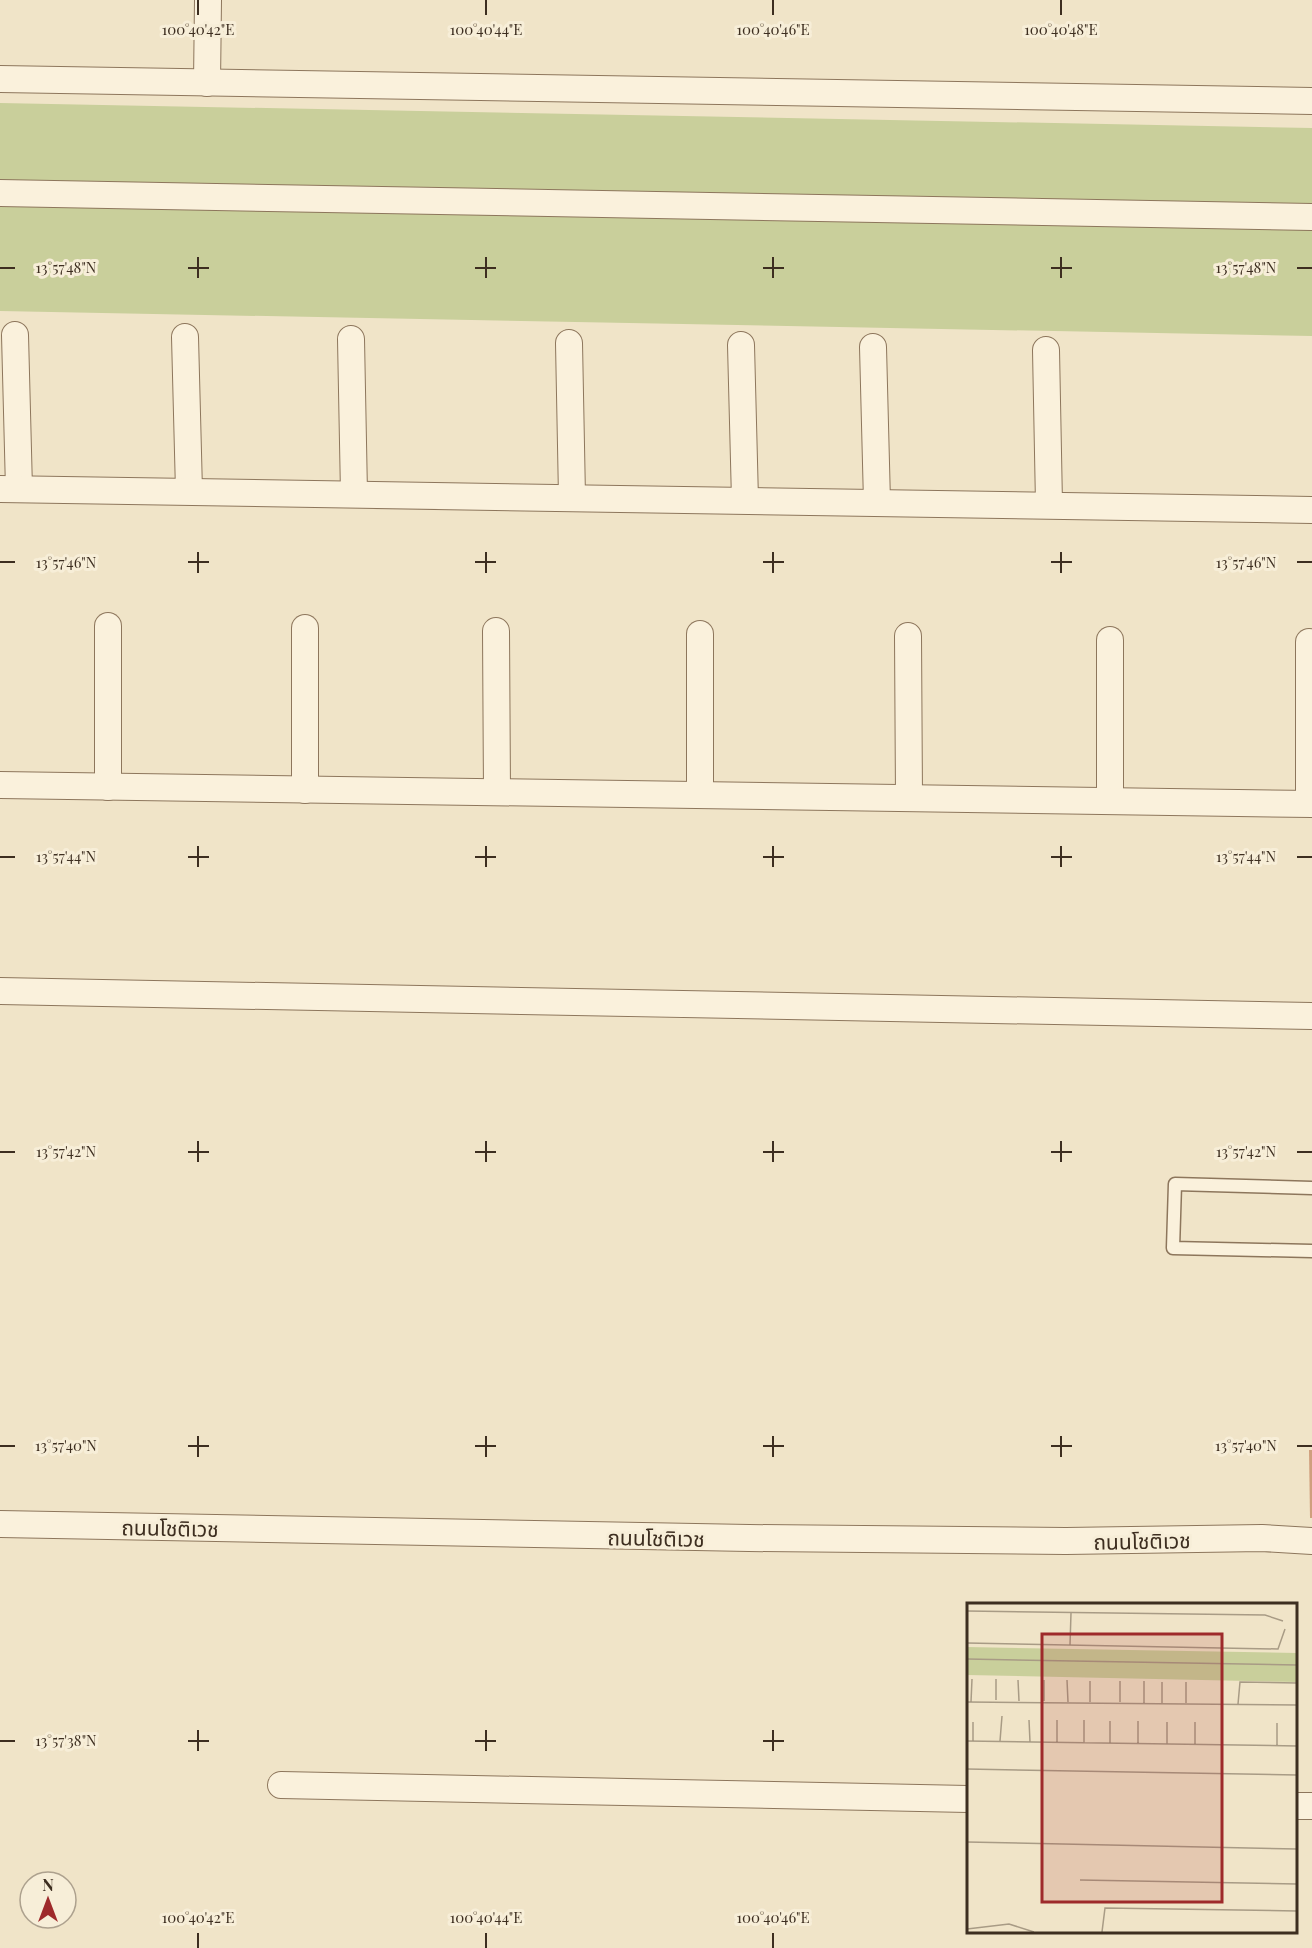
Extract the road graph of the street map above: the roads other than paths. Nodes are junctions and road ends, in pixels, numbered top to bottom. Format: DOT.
graph roads {
  1 [pos="208,0"];
  2 [pos="0,79"];
  3 [pos="207,83"];
  4 [pos="1312,101"];
  5 [pos="0,194"];
  6 [pos="1312,218"];
  7 [pos="15,335"];
  8 [pos="185,337"];
  9 [pos="351,339"];
  10 [pos="569,343"];
  11 [pos="741,345"];
  12 [pos="873,347"];
  13 [pos="1046,350"];
  14 [pos="9,489"];
  15 [pos="189,491"];
  16 [pos="354,494"];
  17 [pos="572,497"];
  18 [pos="745,500"];
  19 [pos="877,502"];
  20 [pos="1049,504"];
  21 [pos="1312,510"];
  22 [pos="108,626"];
  23 [pos="304,628"];
  24 [pos="496,631"];
  25 [pos="700,634"];
  26 [pos="908,636"];
  27 [pos="1110,640"];
  28 [pos="1309,642"];
  29 [pos="0,785"];
  30 [pos="108,787"];
  31 [pos="305,790"];
  32 [pos="497,792"];
  33 [pos="700,795"];
  34 [pos="909,798"];
  35 [pos="1110,801"];
  36 [pos="1311,803"];
  37 [pos="0,991"];
  38 [pos="1312,1016"];
  39 [pos="1312,1188"];
  40 [pos="1312,1251"];
  41 [pos="0,1524"];
  42 [pos="1312,1541"];
  43 [pos="281,1785"];
  44 [pos="967,1799"];
  1 -- 3 [label="street"];
  2 -- 3 [label="street"];
  3 -- 4 [label="street"];
  5 -- 6 [label="street"];
  7 -- 14 [label="street"];
  8 -- 15 [label="street"];
  9 -- 16 [label="street"];
  10 -- 17 [label="street"];
  11 -- 18 [label="street"];
  12 -- 19 [label="street"];
  13 -- 20 [label="street"];
  14 -- 15 [label="street"];
  15 -- 16 [label="street"];
  16 -- 17 [label="street"];
  17 -- 18 [label="street"];
  18 -- 19 [label="street"];
  19 -- 20 [label="street"];
  20 -- 21 [label="street"];
  22 -- 30 [label="street"];
  23 -- 31 [label="street"];
  24 -- 32 [label="street"];
  25 -- 33 [label="street"];
  26 -- 34 [label="street"];
  27 -- 35 [label="street"];
  28 -- 36 [label="street"];
  29 -- 30 [label="street"];
  30 -- 31 [label="street"];
  31 -- 32 [label="street"];
  32 -- 33 [label="street"];
  33 -- 34 [label="street"];
  34 -- 35 [label="street"];
  35 -- 36 [label="street"];
  37 -- 38 [label="street"];
  39 -- 40 [label="lane"];
  41 -- 42 [label="street, ถนนโชติเวช"];
  43 -- 44 [label="street"];
}
